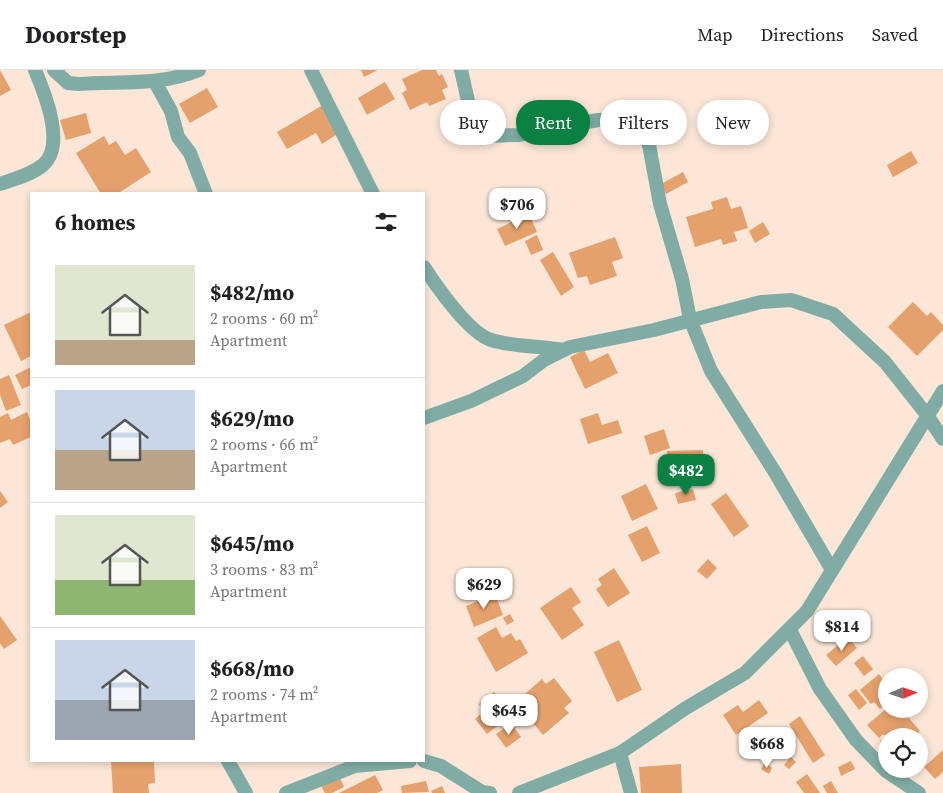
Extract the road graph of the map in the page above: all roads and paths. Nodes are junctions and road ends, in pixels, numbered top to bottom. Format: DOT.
graph roads {
  1 [pos="35,70"];
  2 [pos="54,70"];
  3 [pos="199,70"];
  4 [pos="311,70"];
  5 [pos="461,70"];
  6 [pos="155,82"];
  7 [pos="0,184"];
  8 [pos="205,192"];
  9 [pos="373,192"];
  10 [pos="425,268"];
  11 [pos="438,286"];
  12 [pos="425,289"];
  13 [pos="690,319"];
  14 [pos="564,350"];
  15 [pos="943,391"];
  16 [pos="927,415"];
  17 [pos="425,418"];
  18 [pos="943,439"];
  19 [pos="832,570"];
  20 [pos="790,630"];
  21 [pos="620,753"];
  22 [pos="425,761"];
  23 [pos="229,762"];
  24 [pos="399,762"];
  25 [pos="246,793"];
  26 [pos="286,793"];
  27 [pos="490,793"];
  28 [pos="519,793"];
  29 [pos="631,793"];
  30 [pos="919,793"];
  1 -- 7 [label="street"];
  2 -- 6 [label="street"];
  3 -- 6 [label="street"];
  4 -- 9 [label="street"];
  5 -- 13 [label="street"];
  6 -- 8 [label="street"];
  10 -- 11 [label="street"];
  11 -- 12 [label="street"];
  11 -- 14 [label="street"];
  13 -- 14 [label="street"];
  13 -- 16 [label="street"];
  13 -- 19 [label="street"];
  14 -- 17 [label="street"];
  15 -- 16 [label="street"];
  16 -- 18 [label="street"];
  16 -- 19 [label="street"];
  19 -- 20 [label="street"];
  20 -- 21 [label="street"];
  20 -- 30 [label="street"];
  21 -- 28 [label="street"];
  21 -- 29 [label="street"];
  22 -- 27 [label="street"];
  23 -- 25 [label="street"];
  24 -- 26 [label="street"];
}
